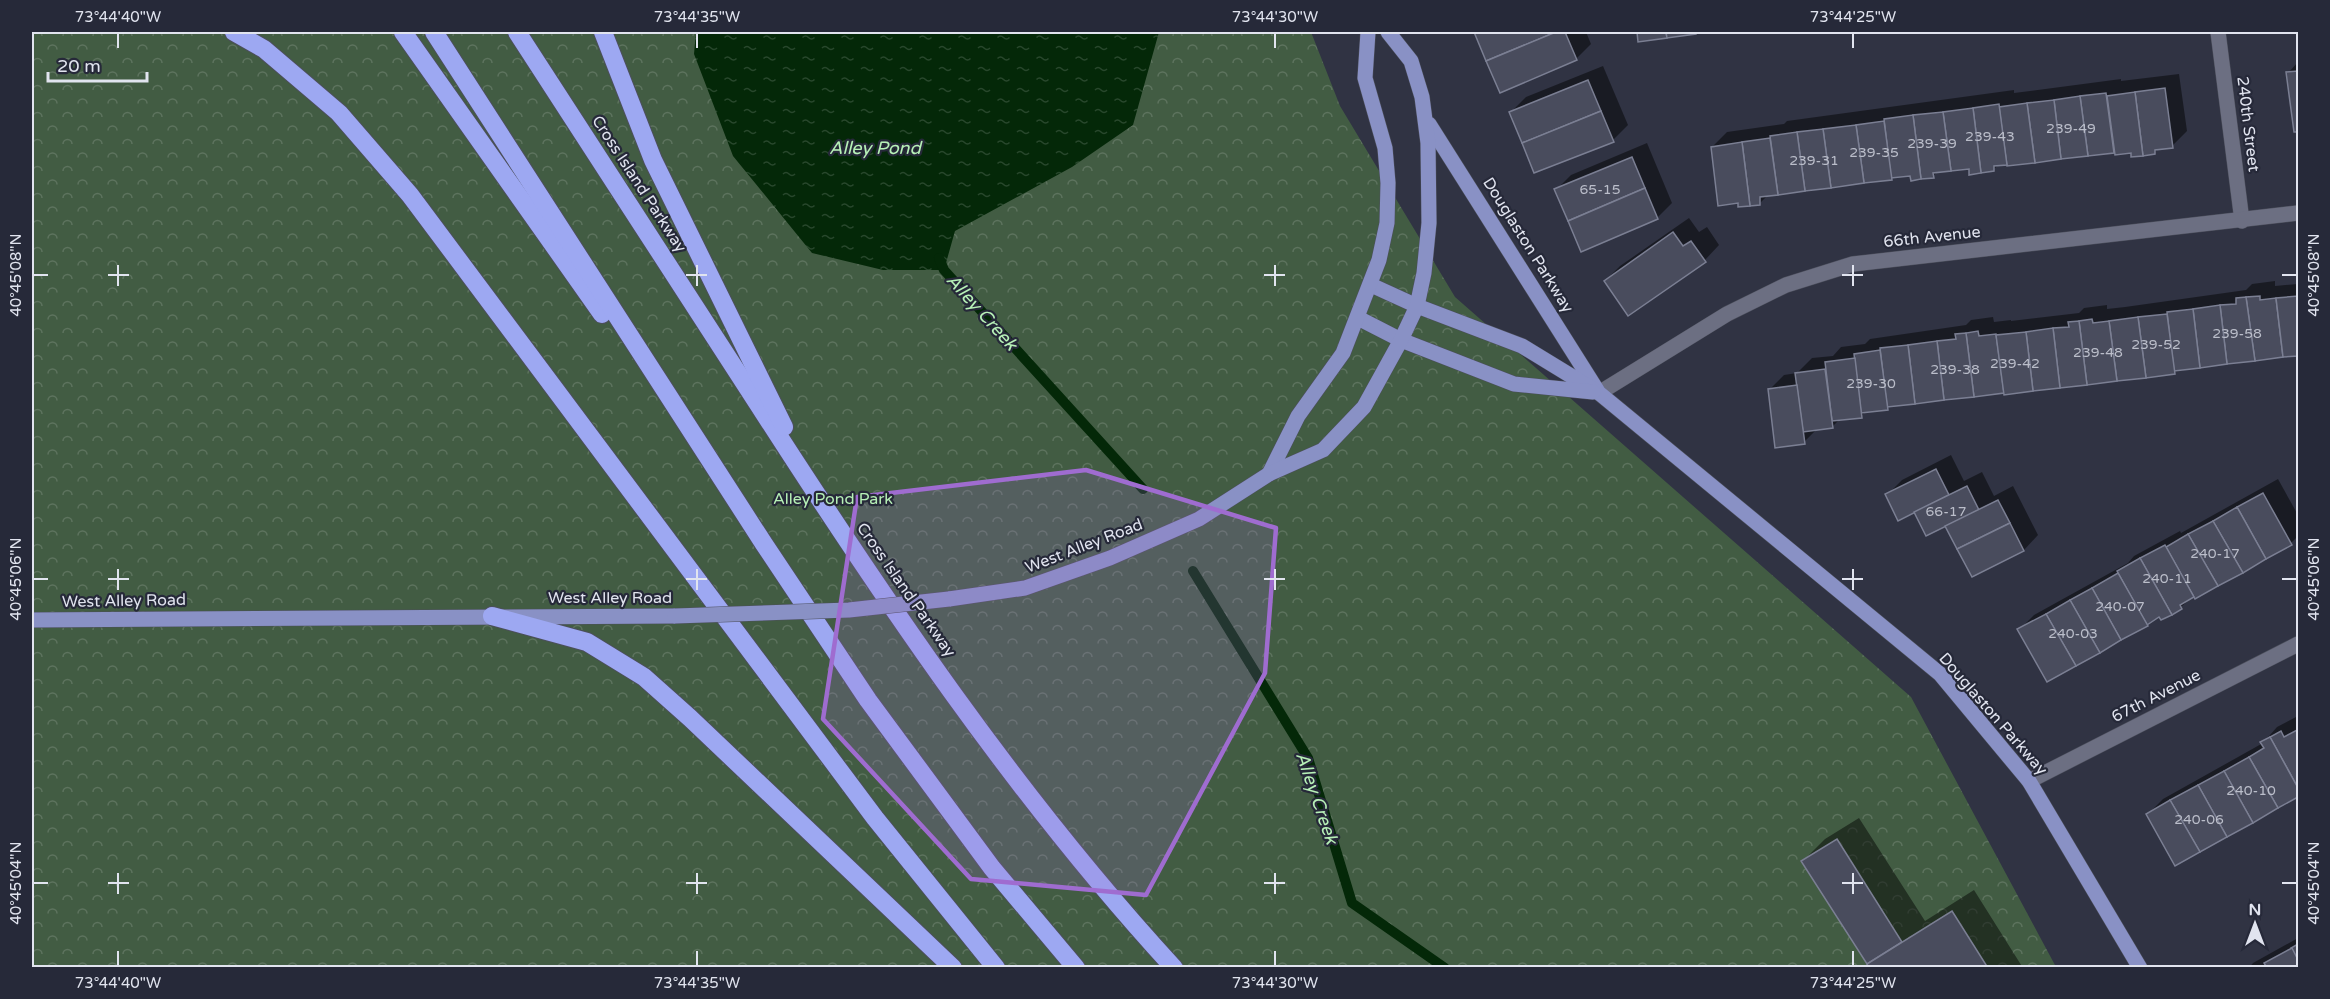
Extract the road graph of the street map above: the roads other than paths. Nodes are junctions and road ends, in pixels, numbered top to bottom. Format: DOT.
graph roads {
  1 [pos="234,32"];
  2 [pos="403,32"];
  3 [pos="434,32"];
  4 [pos="517,32"];
  5 [pos="603,32"];
  6 [pos="1368,32"];
  7 [pos="1388,32"];
  8 [pos="2218,32"];
  9 [pos="1425,118"];
  10 [pos="2298,213"];
  11 [pos="2242,220"];
  12 [pos="1371,285"];
  13 [pos="1417,306"];
  14 [pos="1358,318"];
  15 [pos="1401,340"];
  16 [pos="1599,393"];
  17 [pos="1269,474"];
  18 [pos="821,501"];
  19 [pos="764,544"];
  20 [pos="492,616"];
  21 [pos="32,620"];
  22 [pos="2298,644"];
  23 [pos="2029,780"];
  24 [pos="953,968"];
  25 [pos="996,968"];
  26 [pos="1076,968"];
  27 [pos="1174,968"];
  28 [pos="2140,968"];
  1 -- 25 [label="highway"];
  2 -- 19 [label="highway"];
  3 -- 19 [label="highway"];
  4 -- 18 [label="highway, Cross Island Parkway"];
  5 -- 18 [label="highway"];
  6 -- 12 [label="main road"];
  7 -- 9 [label="main road, Douglaston Parkway"];
  8 -- 11 [label="street, 240th Street"];
  9 -- 13 [label="main road, Douglaston Parkway"];
  9 -- 16 [label="main road, Douglaston Parkway"];
  10 -- 11 [label="street, 66th Avenue"];
  11 -- 16 [label="street, 66th Avenue"];
  12 -- 13 [label="main road, Douglaston Parkway"];
  12 -- 14 [label="main road"];
  13 -- 15 [label="main road, Douglaston Parkway"];
  13 -- 16 [label="main road, Douglaston Parkway"];
  14 -- 15 [label="main road"];
  14 -- 17 [label="main road"];
  15 -- 16 [label="main road"];
  15 -- 17 [label="main road, West Alley Road"];
  16 -- 23 [label="main road, Douglaston Parkway"];
  17 -- 20 [label="main road, West Alley Road, bridge"];
  18 -- 27 [label="highway, Cross Island Parkway"];
  19 -- 26 [label="highway"];
  20 -- 21 [label="main road, West Alley Road"];
  20 -- 24 [label="highway"];
  22 -- 23 [label="street, 67th Avenue"];
  23 -- 28 [label="main road, Douglaston Parkway"];
}
